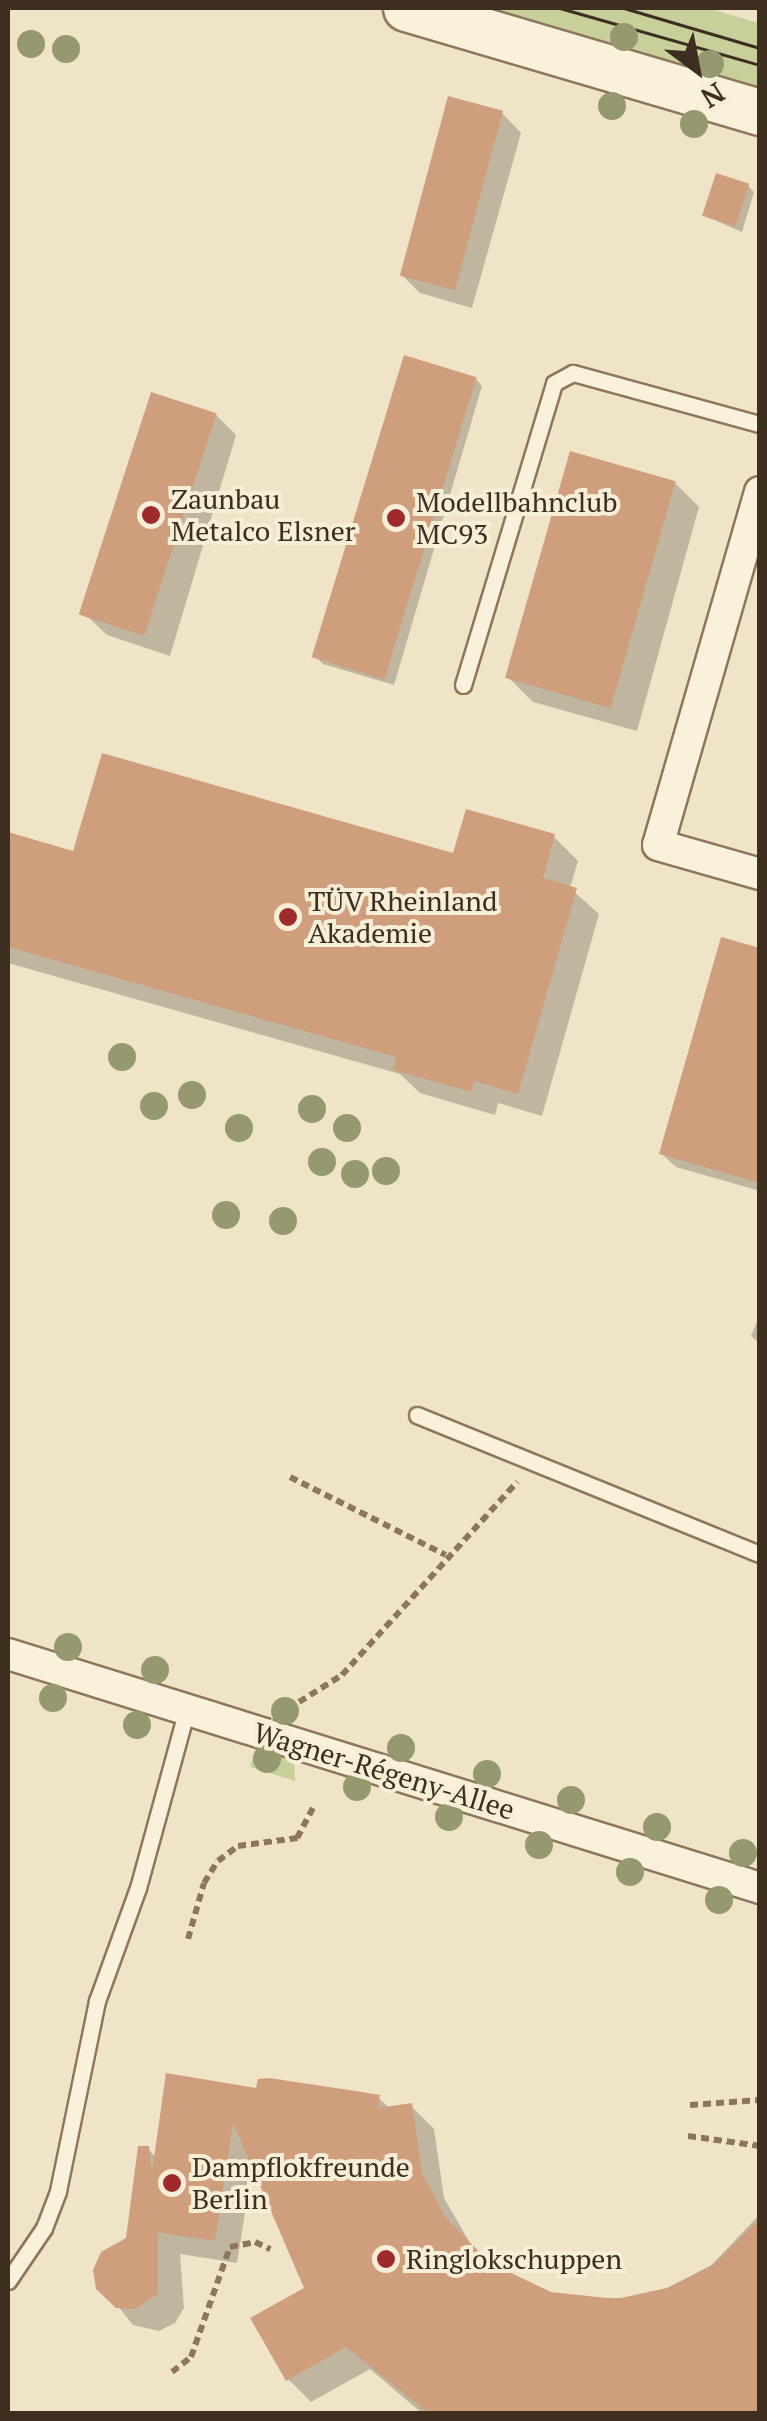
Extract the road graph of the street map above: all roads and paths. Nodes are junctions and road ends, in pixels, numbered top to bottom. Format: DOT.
graph roads {
  1 [pos="406,8"];
  2 [pos="760,112"];
  3 [pos="760,424"];
  4 [pos="760,492"];
  5 [pos="464,685"];
  6 [pos="760,874"];
  7 [pos="416,1415"];
  8 [pos="541,1461"];
  9 [pos="290,1476"];
  10 [pos="760,1554"];
  11 [pos="446,1555"];
  12 [pos="8,1654"];
  13 [pos="299,1702"];
  14 [pos="188,1709"];
  15 [pos="313,1808"];
  16 [pos="760,1888"];
  17 [pos="188,1939"];
  18 [pos="760,2100"];
  19 [pos="690,2104"];
  20 [pos="688,2136"];
  21 [pos="760,2146"];
  22 [pos="270,2249"];
  23 [pos="8,2280"];
  24 [pos="172,2372"];
  1 -- 2 [label="main road"];
  3 -- 5 [label="lane"];
  4 -- 6 [label="street"];
  7 -- 8 [label="lane"];
  8 -- 10 [label="lane"];
  8 -- 11 [label="path"];
  9 -- 11 [label="path"];
  11 -- 13 [label="path"];
  12 -- 14 [label="street, Wagner-Régeny-Allee"];
  14 -- 16 [label="street, Wagner-Régeny-Allee"];
  14 -- 23 [label="lane"];
  15 -- 17 [label="path"];
  18 -- 19 [label="path"];
  20 -- 21 [label="path"];
  22 -- 24 [label="path"];
}
